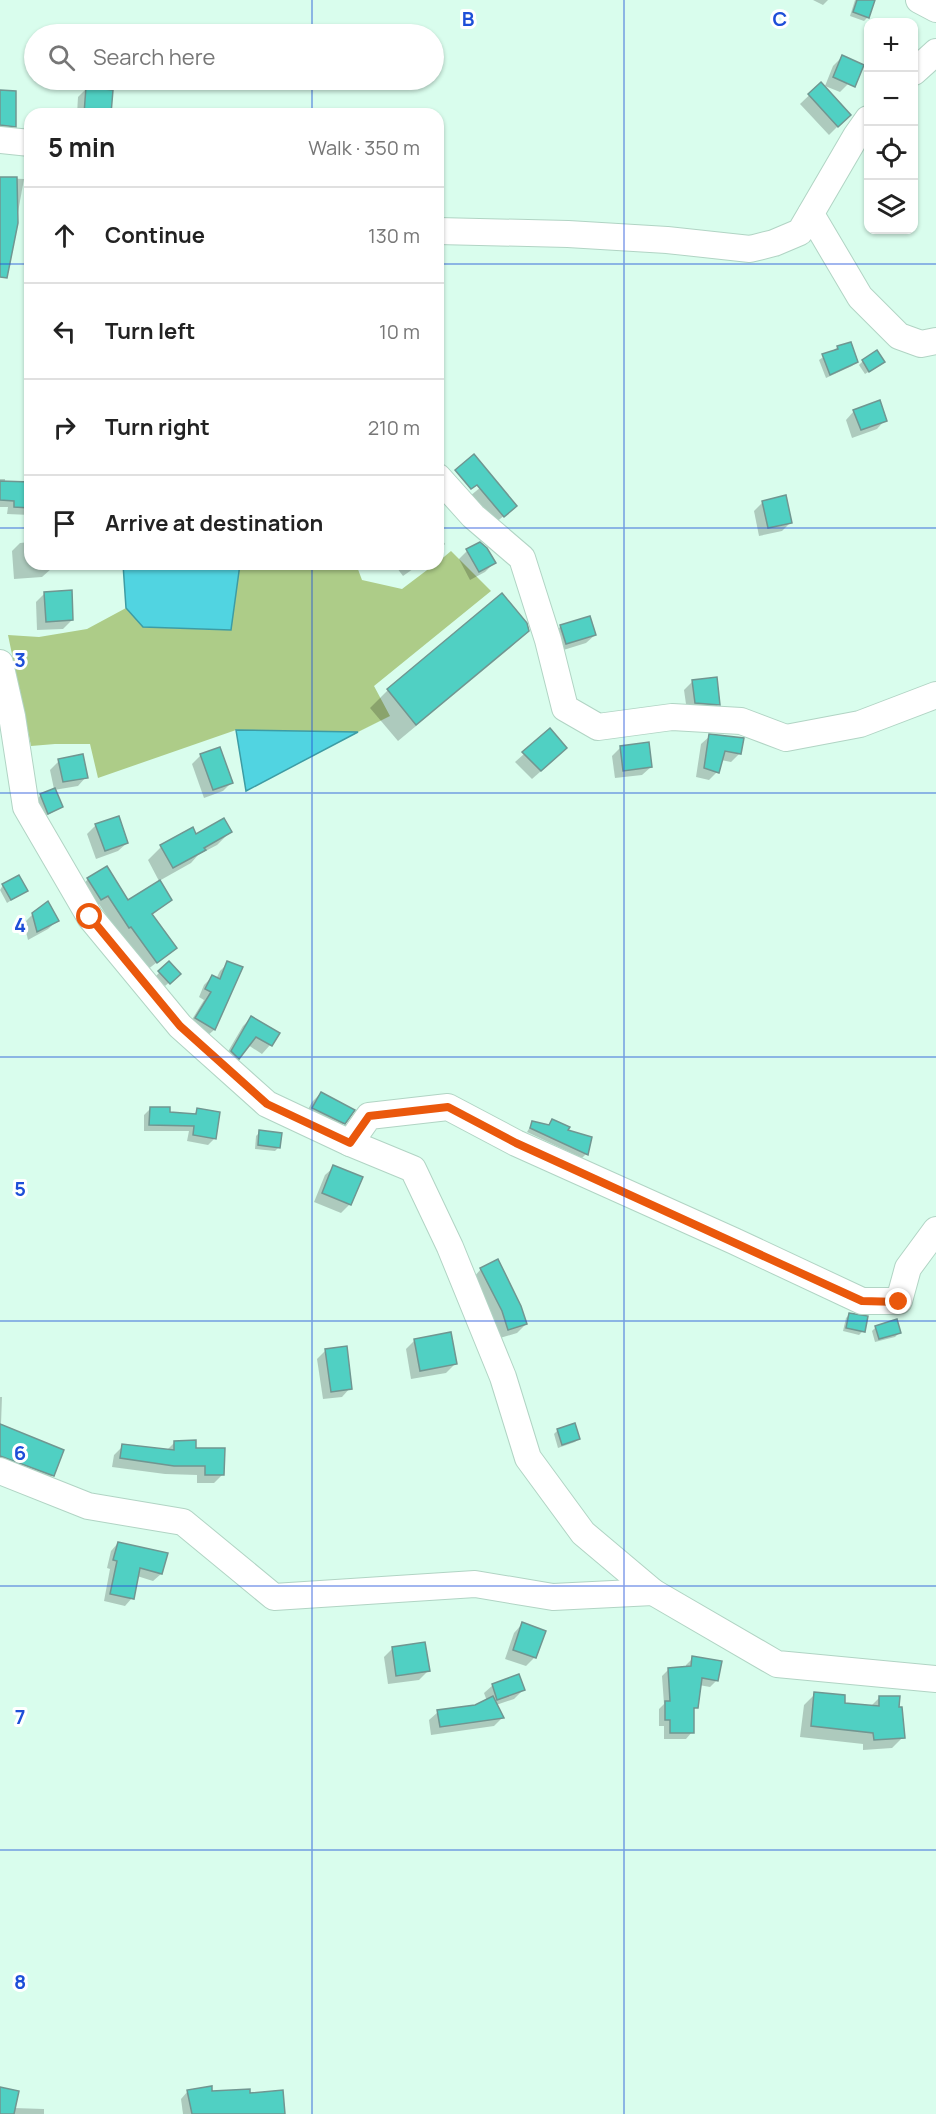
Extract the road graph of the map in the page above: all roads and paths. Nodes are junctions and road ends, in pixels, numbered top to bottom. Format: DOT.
graph roads {
  1 [pos="919,0"];
  2 [pos="936,9"];
  3 [pos="936,52"];
  4 [pos="918,68"];
  5 [pos="864,125"];
  6 [pos="0,140"];
  7 [pos="24,142"];
  8 [pos="811,214"];
  9 [pos="444,231"];
  10 [pos="936,340"];
  11 [pos="444,484"];
  12 [pos="0,663"];
  13 [pos="936,695"];
  14 [pos="350,1143"];
  15 [pos="936,1230"];
  16 [pos="0,1471"];
  17 [pos="653,1592"];
  18 [pos="936,1679"];
  1 -- 2 [label="street"];
  3 -- 4 [label="street"];
  5 -- 8 [label="street"];
  6 -- 7 [label="street"];
  8 -- 9 [label="street"];
  8 -- 10 [label="street"];
  11 -- 13 [label="street"];
  12 -- 14 [label="street"];
  14 -- 15 [label="street"];
  14 -- 17 [label="street"];
  16 -- 17 [label="street"];
  17 -- 18 [label="street"];
}
